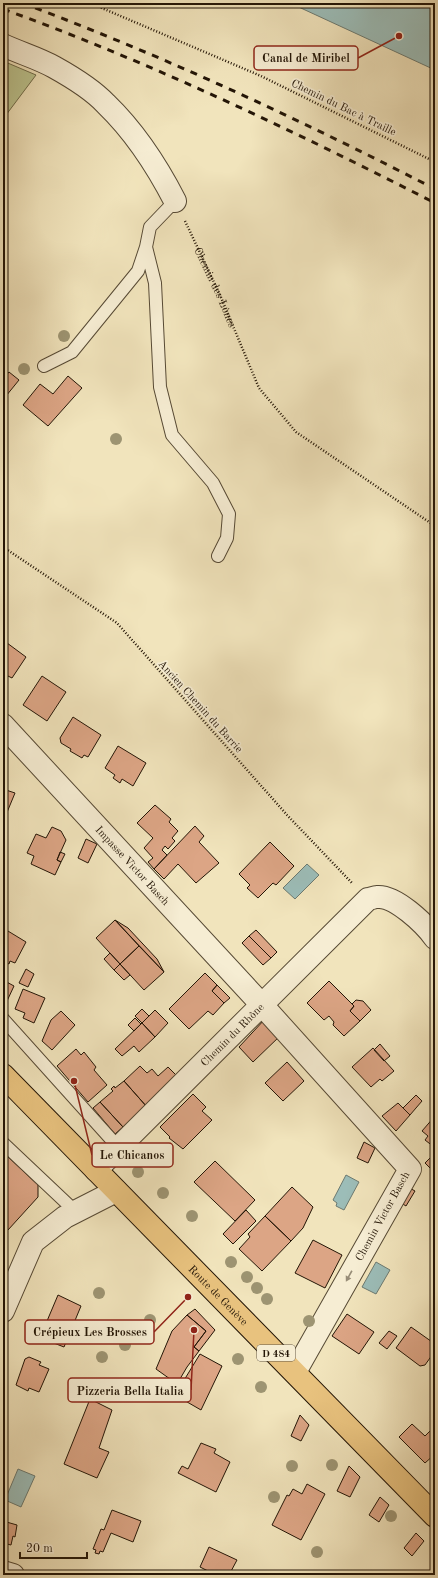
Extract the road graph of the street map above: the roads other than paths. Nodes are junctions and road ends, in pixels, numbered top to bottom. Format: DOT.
graph roads {
  1 [pos="3,46"];
  2 [pos="175,201"];
  3 [pos="146,246"];
  4 [pos="44,366"];
  5 [pos="218,556"];
  6 [pos="3,725"];
  7 [pos="435,938"];
  8 [pos="262,1005"];
  9 [pos="3,1019"];
  10 [pos="3,1075"];
  11 [pos="3,1143"];
  12 [pos="119,1148"];
  13 [pos="96,1170"];
  14 [pos="116,1190"];
  15 [pos="76,1212"];
  16 [pos="3,1311"];
  17 [pos="295,1372"];
  18 [pos="435,1516"];
  19 [pos="3,1572"];
  20 [pos="13,1575"];
  1 -- 2 [label="street"];
  2 -- 3 [label="lane"];
  3 -- 4 [label="lane"];
  3 -- 5 [label="lane"];
  6 -- 8 [label="street, Impasse Victor Basch"];
  7 -- 8 [label="street, Chemin du Rhône"];
  8 -- 12 [label="street, Chemin du Rhône"];
  8 -- 17 [label="street, Chemin Victor Basch, one-way"];
  9 -- 12 [label="lane"];
  10 -- 13 [label="main road, Route de Genève / D 484"];
  11 -- 15 [label="lane"];
  12 -- 13 [label="street, Chemin du Rhône"];
  13 -- 14 [label="main road, Route de Genève / D 484"];
  14 -- 15 [label="street"];
  14 -- 17 [label="main road, Route de Genève / D 484"];
  15 -- 16 [label="street"];
  17 -- 18 [label="main road, Route de Genève / D 484"];
  19 -- 20 [label="street"];
}
